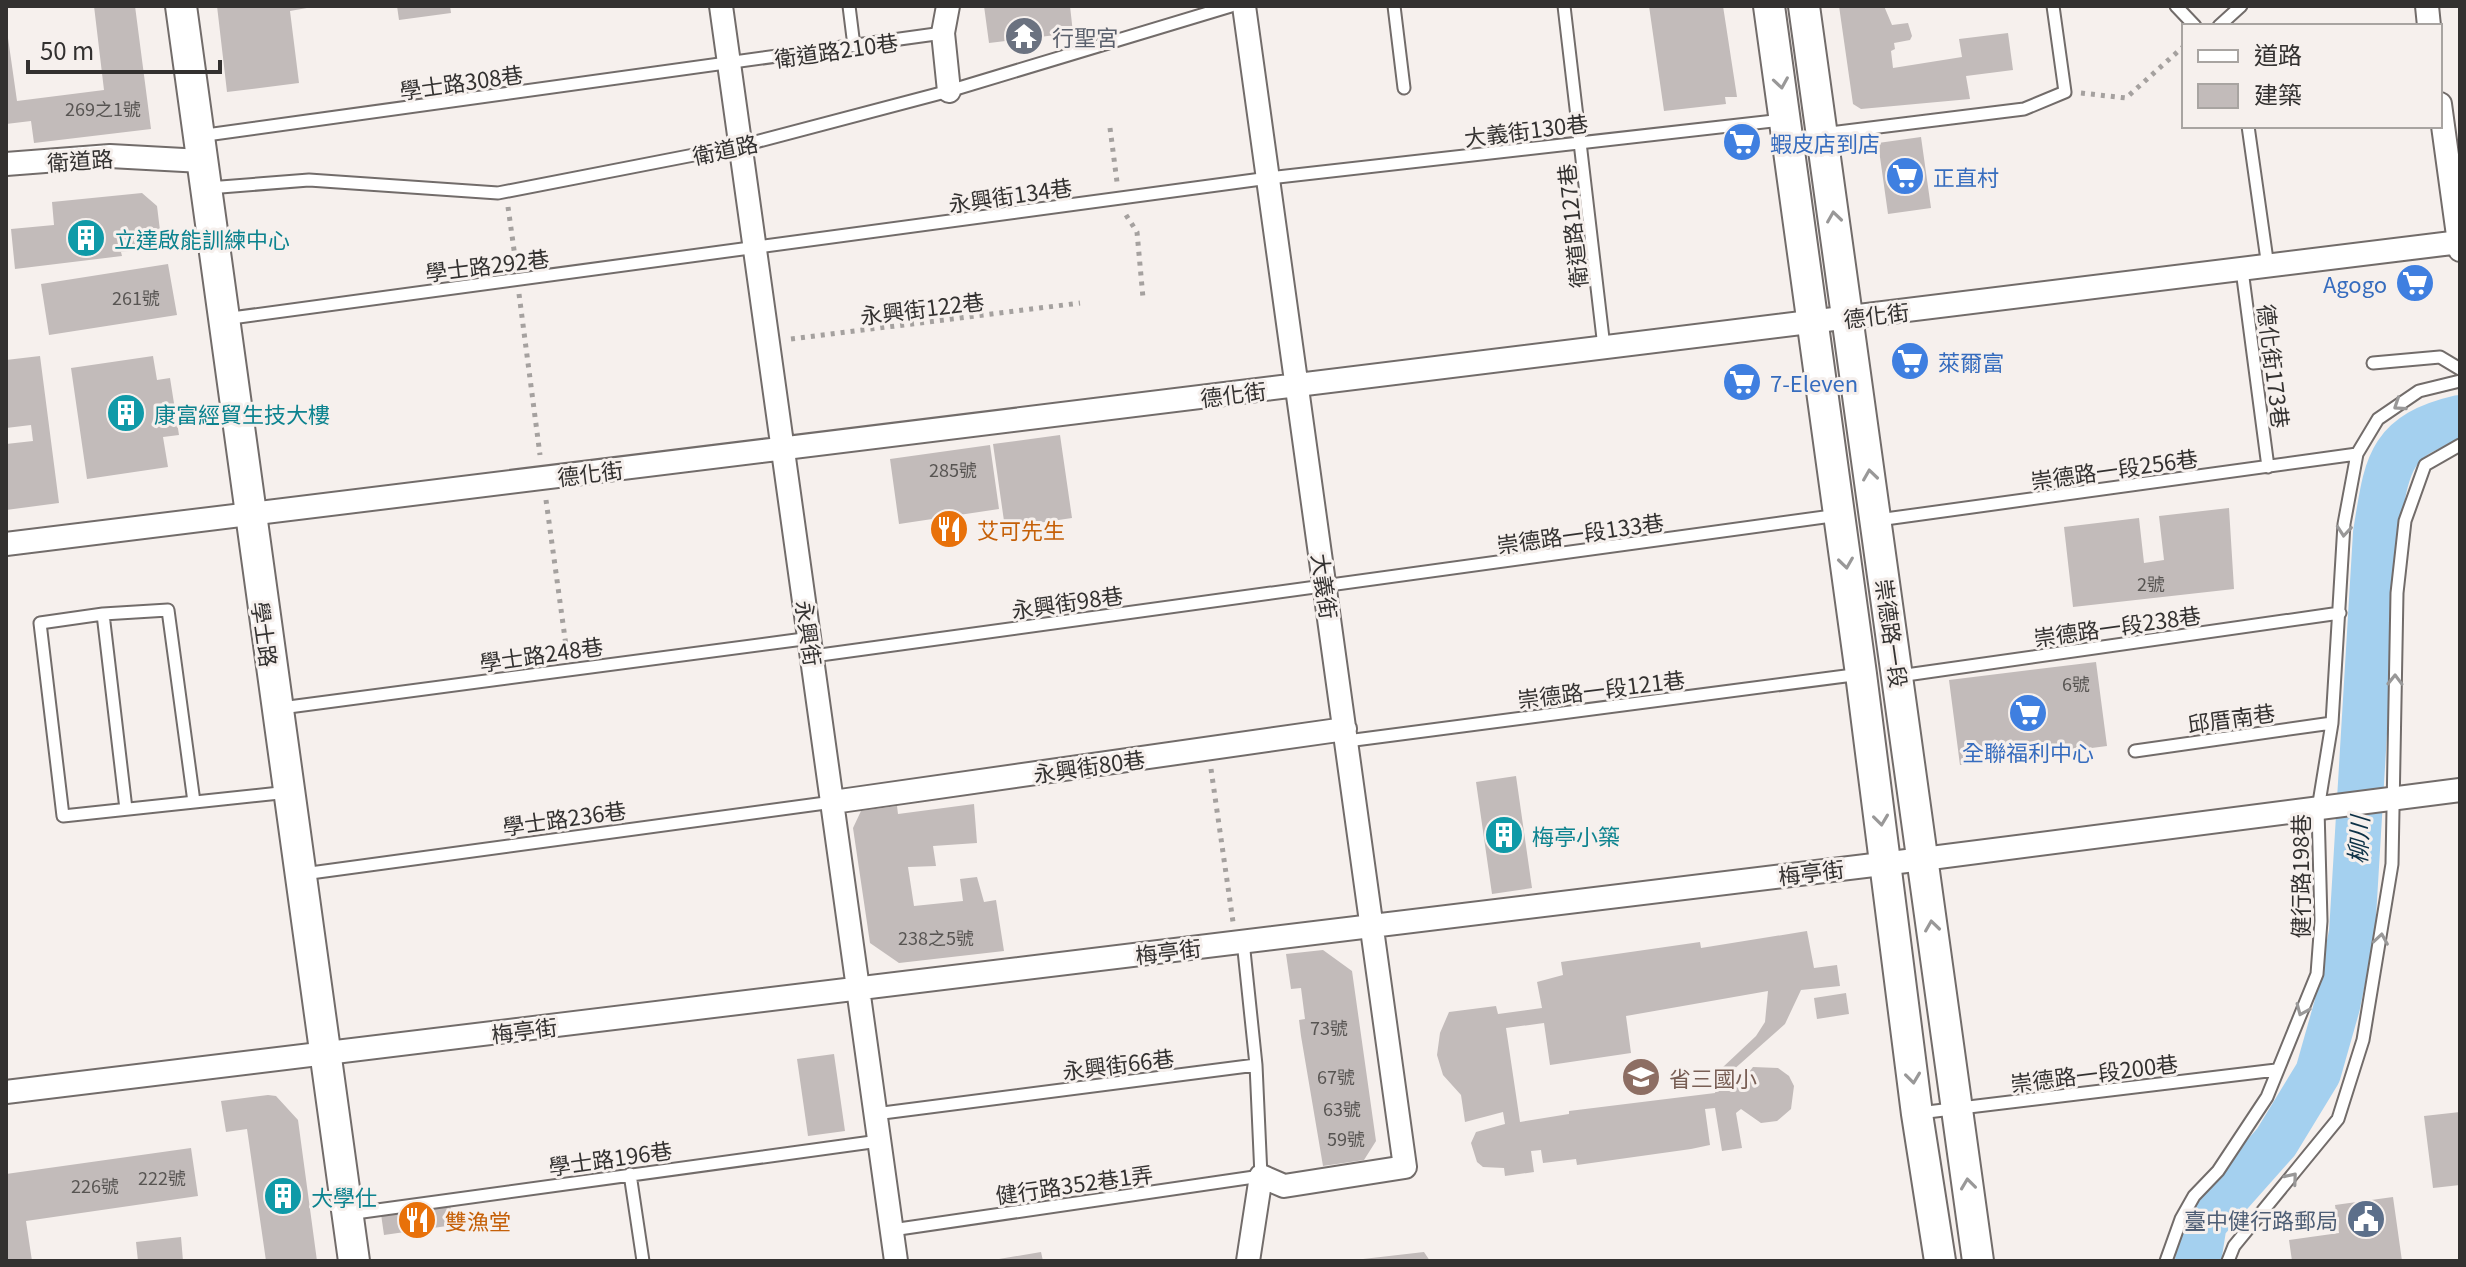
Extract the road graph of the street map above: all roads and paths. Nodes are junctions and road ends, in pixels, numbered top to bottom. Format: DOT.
graph roads {
  1 [pos="181,6"];
  2 [pos="721,6"];
  3 [pos="849,6"];
  4 [pos="948,6"];
  5 [pos="1231,6"];
  6 [pos="1244,6"];
  7 [pos="1394,6"];
  8 [pos="1564,6"];
  9 [pos="1769,6"];
  10 [pos="1804,6"];
  11 [pos="2053,6"];
  12 [pos="2176,6"];
  13 [pos="2241,6"];
  14 [pos="2193,24"];
  15 [pos="2221,24"];
  16 [pos="943,33"];
  17 [pos="854,46"];
  18 [pos="2182,48"];
  19 [pos="728,65"];
  20 [pos="1404,88"];
  21 [pos="949,91"];
  22 [pos="2065,92"];
  23 [pos="2442,118"];
  24 [pos="1787,120"];
  25 [pos="2248,128"];
  26 [pos="1822,134"];
  27 [pos="1582,142"];
  28 [pos="740,146"];
  29 [pos="202,162"];
  30 [pos="6,164"];
  31 [pos="1269,178"];
  32 [pos="506,191"];
  33 [pos="2460,242"];
  34 [pos="756,249"];
  35 [pos="2460,250"];
  36 [pos="2268,267"];
  37 [pos="2242,270"];
  38 [pos="518,280"];
  39 [pos="1080,303"];
  40 [pos="1848,318"];
  41 [pos="224,319"];
  42 [pos="1811,321"];
  43 [pos="769,342"];
  44 [pos="1604,347"];
  45 [pos="2373,363"];
  46 [pos="2460,369"];
  47 [pos="2460,381"];
  48 [pos="1298,385"];
  49 [pos="2460,445"];
  50 [pos="783,448"];
  51 [pos="2357,454"];
  52 [pos="2268,467"];
  53 [pos="544,478"];
  54 [pos="250,514"];
  55 [pos="1840,515"];
  56 [pos="1876,520"];
  57 [pos="6,544"];
  58 [pos="1326,586"];
  59 [pos="2340,613"];
  60 [pos="103,614"];
  61 [pos="812,647"];
  62 [pos="569,670"];
  63 [pos="1861,674"];
  64 [pos="1899,676"];
  65 [pos="277,709"];
  66 [pos="2332,723"];
  67 [pos="1346,735"];
  68 [pos="1207,749"];
  69 [pos="2135,751"];
  70 [pos="2460,790"];
  71 [pos="289,791"];
  72 [pos="194,802"];
  73 [pos="833,802"];
  74 [pos="2384,802"];
  75 [pos="126,809"];
  76 [pos="2324,809"];
  77 [pos="1923,859"];
  78 [pos="1886,863"];
  79 [pos="300,874"];
  80 [pos="1374,926"];
  81 [pos="1243,941"];
  82 [pos="859,986"];
  83 [pos="325,1054"];
  84 [pos="1256,1065"];
  85 [pos="2276,1070"];
  86 [pos="6,1092"];
  87 [pos="1959,1108"];
  88 [pos="875,1114"];
  89 [pos="1917,1114"];
  90 [pos="879,1141"];
  91 [pos="630,1174"];
  92 [pos="1261,1176"];
  93 [pos="347,1214"];
  94 [pos="892,1230"];
  95 [pos="354,1261"];
  96 [pos="643,1261"];
  97 [pos="896,1261"];
  98 [pos="1248,1261"];
  99 [pos="1940,1261"];
  100 [pos="1978,1261"];
  101 [pos="2166,1261"];
  102 [pos="2228,1261"];
  1 -- 29 [label="main road, 學士路"];
  2 -- 19 [label="street, 永興街"];
  3 -- 17 [label="lane"];
  4 -- 16 [label="street"];
  5 -- 21 [label="lane, 衛道路"];
  6 -- 31 [label="street, 大義街"];
  7 -- 20 [label="lane"];
  8 -- 27 [label="lane, 衛道路127巷"];
  9 -- 24 [label="main road, 崇德路一段, one-way"];
  10 -- 26 [label="main road, 崇德路一段"];
  11 -- 22 [label="lane"];
  12 -- 14 [label="lane"];
  13 -- 15 [label="lane"];
  16 -- 17 [label="lane, 衛道路210巷"];
  16 -- 21 [label="street"];
  17 -- 19 [label="lane, 衛道路210巷"];
  18 -- 22 [label="path"];
  19 -- 28 [label="street, 永興街"];
  19 -- 29 [label="lane, 學士路308巷"];
  21 -- 28 [label="lane, 衛道路"];
  22 -- 26 [label="lane"];
  23 -- 33 [label="street"];
  24 -- 27 [label="lane, 大義街130巷"];
  24 -- 42 [label="main road, 崇德路一段"];
  25 -- 36 [label="lane"];
  40 -- 26 [label="main road, 崇德路一段, one-way"];
  27 -- 31 [label="lane, 大義街130巷"];
  27 -- 44 [label="lane, 衛道路127巷"];
  28 -- 32 [label="lane, 衛道路"];
  28 -- 34 [label="street, 永興街"];
  29 -- 30 [label="street, 衛道路"];
  29 -- 32 [label="lane, 衛道路"];
  29 -- 41 [label="main road, 學士路"];
  31 -- 34 [label="lane, 永興街134巷"];
  31 -- 48 [label="street, 大義街"];
  32 -- 38 [label="path"];
  33 -- 35 [label="street"];
  33 -- 36 [label="street, 德化街"];
  34 -- 38 [label="lane, 學士路292巷"];
  34 -- 43 [label="street, 永興街"];
  36 -- 37 [label="street, 德化街"];
  37 -- 40 [label="street, 德化街"];
  37 -- 52 [label="lane, 德化街173巷"];
  38 -- 41 [label="lane, 學士路292巷"];
  38 -- 53 [label="path"];
  39 -- 43 [label="path, 永興街122巷"];
  40 -- 42 [label="street, 德化街"];
  56 -- 40 [label="main road, 崇德路一段, one-way"];
  41 -- 54 [label="main road, 學士路"];
  42 -- 44 [label="street, 德化街"];
  42 -- 55 [label="main road, 崇德路一段"];
  43 -- 50 [label="street, 永興街"];
  44 -- 48 [label="street, 德化街"];
  45 -- 46 [label="lane"];
  47 -- 51 [label="lane, one-way"];
  48 -- 50 [label="street, 德化街"];
  48 -- 58 [label="street, 大義街"];
  74 -- 49 [label="lane, one-way"];
  50 -- 53 [label="street, 德化街"];
  50 -- 61 [label="street, 永興街"];
  51 -- 52 [label="lane, 崇德路一段256巷"];
  51 -- 59 [label="lane, 健行路198巷, one-way"];
  52 -- 56 [label="lane, 崇德路一段256巷"];
  53 -- 54 [label="street, 德化街"];
  53 -- 62 [label="path"];
  54 -- 57 [label="street, 德化街"];
  54 -- 65 [label="main road, 學士路"];
  55 -- 58 [label="lane, 崇德路一段133巷"];
  55 -- 63 [label="main road, 崇德路一段, one-way"];
  56 -- 64 [label="main road, 崇德路一段"];
  58 -- 61 [label="lane, 永興街98巷"];
  58 -- 67 [label="street, 大義街"];
  59 -- 64 [label="lane, 崇德路一段238巷"];
  59 -- 66 [label="lane, 健行路198巷"];
  60 -- 72 [label="lane"];
  60 -- 75 [label="lane"];
  60 -- 75 [label="lane"];
  61 -- 62 [label="lane, 學士路248巷"];
  61 -- 73 [label="street, 永興街"];
  62 -- 65 [label="lane, 學士路248巷"];
  63 -- 67 [label="lane, 崇德路一段121巷"];
  63 -- 78 [label="main road, 崇德路一段, one-way"];
  64 -- 77 [label="main road, 崇德路一段"];
  65 -- 71 [label="main road, 學士路"];
  66 -- 69 [label="lane, 邱厝南巷"];
  66 -- 76 [label="lane, 健行路198巷"];
  67 -- 68 [label="street, 永興街80巷"];
  67 -- 80 [label="street, 大義街"];
  68 -- 73 [label="street, 永興街80巷"];
  68 -- 81 [label="path"];
  70 -- 74 [label="street"];
  71 -- 72 [label="lane"];
  71 -- 79 [label="main road, 學士路"];
  72 -- 75 [label="lane"];
  73 -- 79 [label="lane, 學士路236巷"];
  73 -- 82 [label="street, 永興街"];
  74 -- 76 [label="street, 梅亭街"];
  102 -- 74 [label="lane, one-way"];
  76 -- 77 [label="street, 梅亭街"];
  76 -- 85 [label="lane, 健行路198巷, one-way"];
  77 -- 78 [label="street, 梅亭街"];
  87 -- 77 [label="main road, 崇德路一段, one-way"];
  78 -- 80 [label="street, 梅亭街"];
  78 -- 89 [label="main road, 崇德路一段, one-way"];
  79 -- 83 [label="main road, 學士路"];
  80 -- 81 [label="street, 梅亭街"];
  80 -- 92 [label="street, 大義街"];
  81 -- 82 [label="street, 梅亭街"];
  81 -- 84 [label="lane"];
  82 -- 83 [label="street, 梅亭街"];
  82 -- 88 [label="street, 永興街"];
  83 -- 86 [label="street, 梅亭街"];
  83 -- 93 [label="main road, 學士路"];
  84 -- 88 [label="lane, 永興街66巷"];
  84 -- 92 [label="lane"];
  85 -- 87 [label="lane, 崇德路一段200巷"];
  85 -- 101 [label="lane, 健行路198巷"];
  87 -- 89 [label="lane, 崇德路一段200巷"];
  100 -- 87 [label="main road, 崇德路一段, one-way"];
  88 -- 90 [label="street, 永興街"];
  89 -- 99 [label="main road, 崇德路一段"];
  90 -- 91 [label="lane, 學士路196巷"];
  90 -- 94 [label="street, 永興街"];
  91 -- 93 [label="lane, 學士路196巷"];
  91 -- 96 [label="lane"];
  92 -- 94 [label="lane, 健行路352巷1弄"];
  92 -- 98 [label="street"];
  93 -- 95 [label="main road, 學士路"];
  94 -- 97 [label="street, 永興街"];
}
